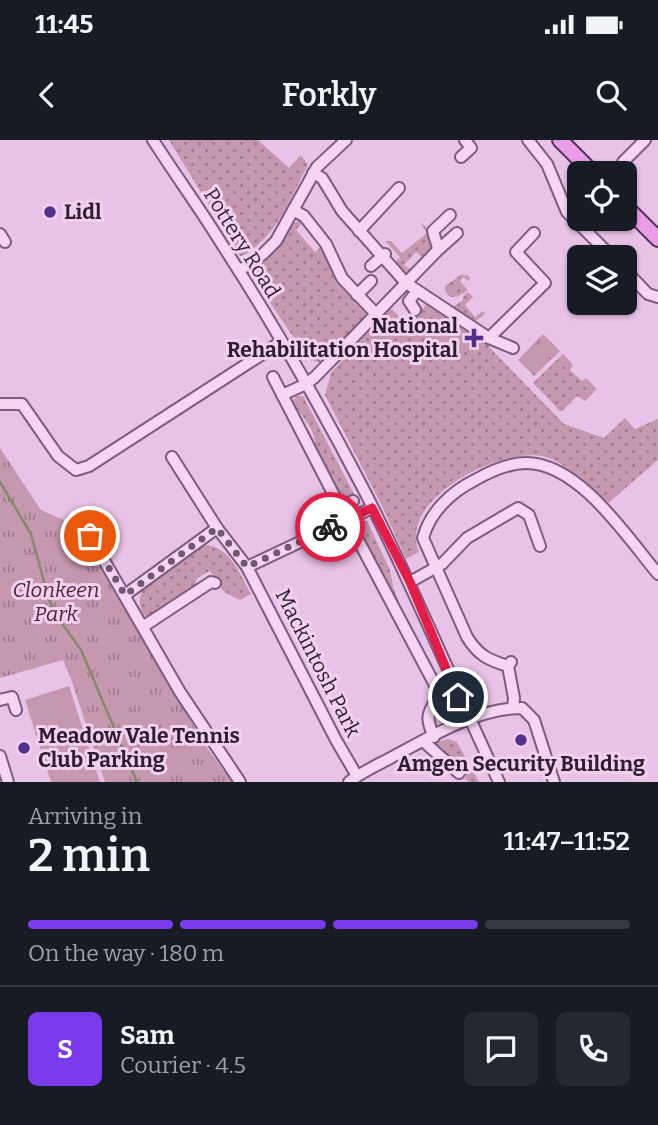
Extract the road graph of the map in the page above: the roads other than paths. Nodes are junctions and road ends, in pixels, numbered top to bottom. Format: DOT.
graph roads {
  1 [pos="153,140"];
  2 [pos="465,140"];
  3 [pos="560,140"];
  4 [pos="645,140"];
  5 [pos="527,141"];
  6 [pos="339,142"];
  7 [pos="461,157"];
  8 [pos="581,161"];
  9 [pos="624,161"];
  10 [pos="313,173"];
  11 [pos="399,188"];
  12 [pos="293,210"];
  13 [pos="450,215"];
  14 [pos="637,218"];
  15 [pos="359,231"];
  16 [pos="457,233"];
  17 [pos="534,233"];
  18 [pos="658,239"];
  19 [pos="598,245"];
  20 [pos="438,250"];
  21 [pos="384,255"];
  22 [pos="371,266"];
  23 [pos="239,271"];
  24 [pos="371,281"];
  25 [pos="406,283"];
  26 [pos="637,283"];
  27 [pos="417,291"];
  28 [pos="357,295"];
  29 [pos="658,297"];
  30 [pos="415,310"];
  31 [pos="375,313"];
  32 [pos="489,338"];
  33 [pos="281,342"];
  34 [pos="513,348"];
  35 [pos="272,377"];
  36 [pos="306,384"];
  37 [pos="282,395"];
  38 [pos="0,404"];
  39 [pos="172,457"];
  40 [pos="353,501"];
  41 [pos="372,508"];
  42 [pos="347,519"];
  43 [pos="72,521"];
  44 [pos="217,528"];
  45 [pos="540,547"];
  46 [pos="247,567"];
  47 [pos="435,568"];
  48 [pos="658,574"];
  49 [pos="410,582"];
  50 [pos="215,583"];
  51 [pos="125,595"];
  52 [pos="144,626"];
  53 [pos="0,700"];
  54 [pos="513,708"];
  55 [pos="16,710"];
  56 [pos="469,720"];
  57 [pos="428,739"];
  58 [pos="0,756"];
  59 [pos="459,773"];
  60 [pos="353,779"];
  61 [pos="8,782"];
  62 [pos="240,782"];
  63 [pos="499,782"];
  64 [pos="554,782"];
  1 -- 23 [label="street, Pottery Road"];
  2 -- 7 [label="street"];
  3 -- 8 [label="main road"];
  4 -- 9 [label="street"];
  5 -- 19 [label="street"];
  6 -- 10 [label="street"];
  10 -- 12 [label="street"];
  10 -- 15 [label="street"];
  11 -- 15 [label="street"];
  12 -- 23 [label="street"];
  12 -- 28 [label="street"];
  13 -- 20 [label="street"];
  14 -- 18 [label="main road"];
  15 -- 21 [label="street"];
  16 -- 20 [label="street"];
  17 -- 32 [label="street"];
  20 -- 25 [label="street"];
  21 -- 22 [label="street"];
  21 -- 25 [label="street"];
  23 -- 33 [label="street, Pottery Road"];
  24 -- 28 [label="street"];
  25 -- 27 [label="street"];
  25 -- 31 [label="street"];
  26 -- 29 [label="street"];
  27 -- 30 [label="street"];
  27 -- 32 [label="street"];
  28 -- 31 [label="street"];
  31 -- 36 [label="street"];
  32 -- 34 [label="street"];
  33 -- 36 [label="street, Pottery Road"];
  33 -- 38 [label="street"];
  35 -- 37 [label="street"];
  36 -- 37 [label="street"];
  36 -- 41 [label="street, Pottery Road"];
  37 -- 40 [label="street"];
  39 -- 44 [label="street, Mackintosh Park"];
  41 -- 42 [label="street"];
  41 -- 49 [label="street, Pottery Road"];
  42 -- 46 [label="street"];
  42 -- 57 [label="street"];
  43 -- 51 [label="street"];
  44 -- 46 [label="street, Mackintosh Park"];
  44 -- 51 [label="street"];
  45 -- 47 [label="street"];
  46 -- 60 [label="street, Mackintosh Park"];
  47 -- 48 [label="street"];
  47 -- 49 [label="street"];
  47 -- 54 [label="street"];
  49 -- 56 [label="street, Pottery Road"];
  50 -- 52 [label="street"];
  51 -- 52 [label="street"];
  52 -- 62 [label="street"];
  53 -- 55 [label="street"];
  54 -- 56 [label="street"];
  54 -- 64 [label="street"];
  56 -- 57 [label="street"];
  56 -- 63 [label="street, Pottery Road"];
  57 -- 59 [label="street"];
  57 -- 60 [label="street"];
  58 -- 61 [label="street"];
}
